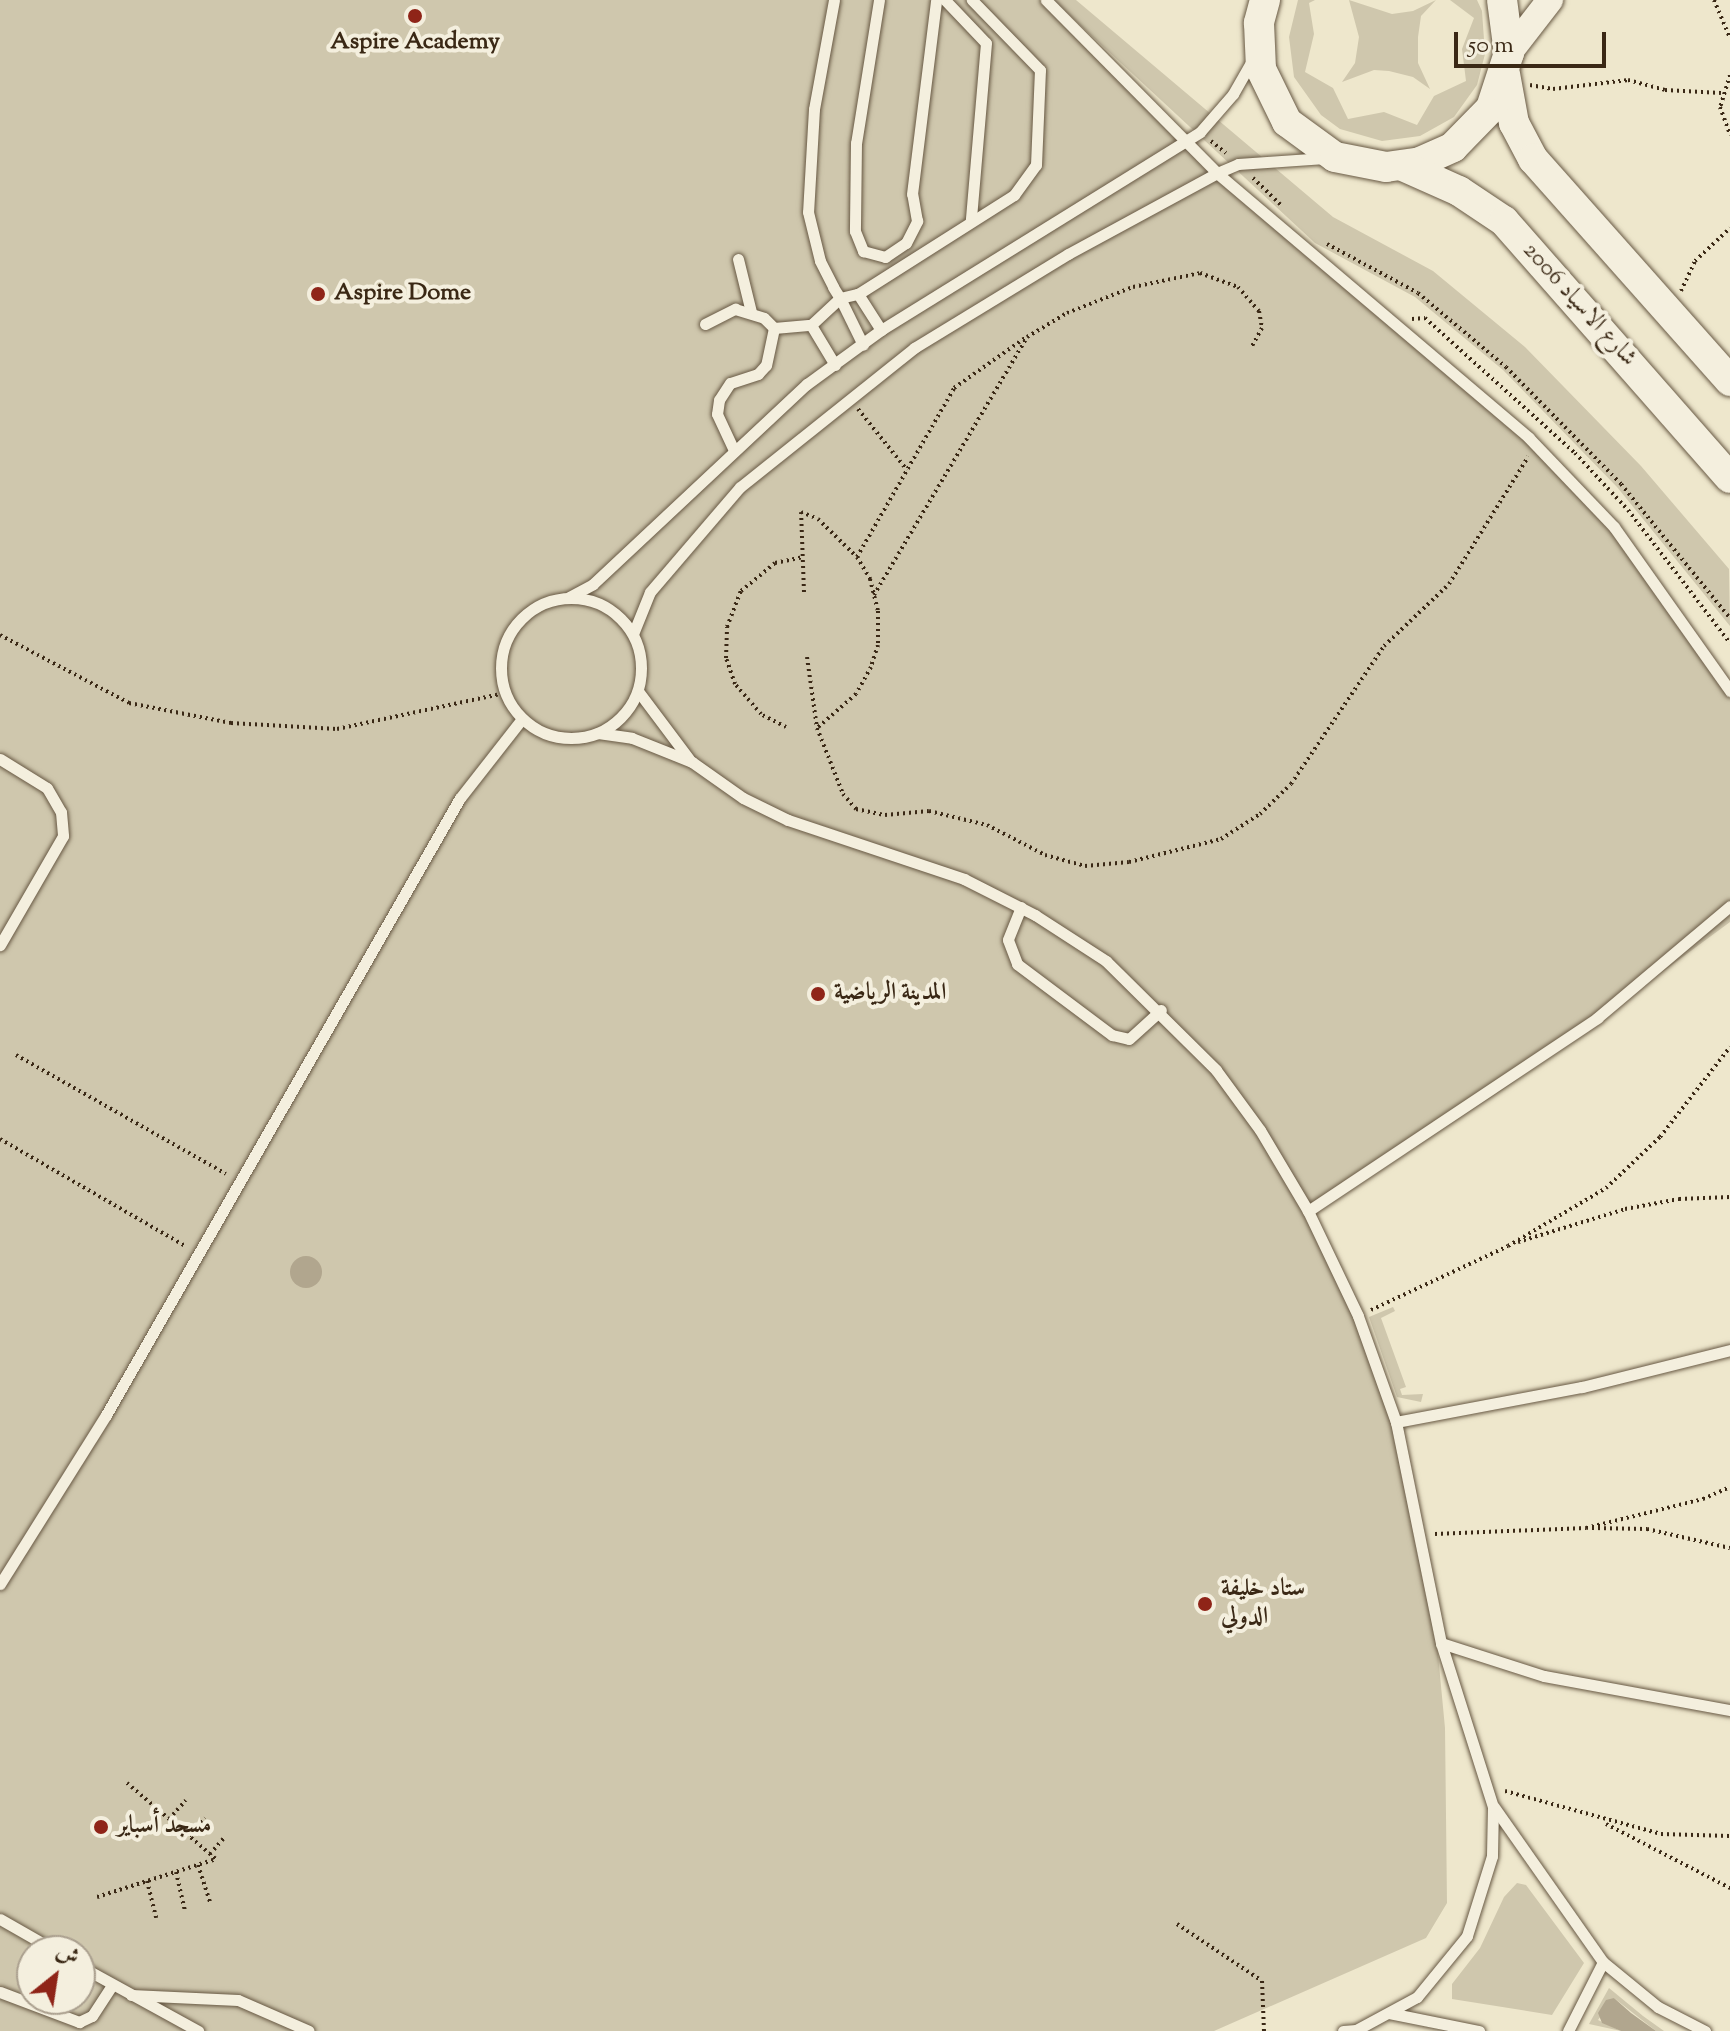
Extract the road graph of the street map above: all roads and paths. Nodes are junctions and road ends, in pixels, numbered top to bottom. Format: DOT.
graph roads {
  1 [pos="834,0"];
  2 [pos="879,0"];
  3 [pos="936,0"];
  4 [pos="945,0"];
  5 [pos="972,0"];
  6 [pos="1046,0"];
  7 [pos="1502,0"];
  8 [pos="1550,0"];
  9 [pos="1714,0"];
  10 [pos="1259,18"];
  11 [pos="1730,38"];
  12 [pos="1507,64"];
  13 [pos="1730,75"];
  14 [pos="1721,93"];
  15 [pos="1200,132"];
  16 [pos="1730,135"];
  17 [pos="1183,138"];
  18 [pos="1335,157"];
  19 [pos="1238,164"];
  20 [pos="1403,166"];
  21 [pos="1217,173"];
  22 [pos="1284,207"];
  23 [pos="971,219"];
  24 [pos="1730,228"];
  25 [pos="1318,239"];
  26 [pos="738,259"];
  27 [pos="858,294"];
  28 [pos="840,298"];
  29 [pos="1668,311"];
  30 [pos="751,312"];
  31 [pos="705,324"];
  32 [pos="811,325"];
  33 [pos="774,328"];
  34 [pos="881,330"];
  35 [pos="1027,337"];
  36 [pos="863,345"];
  37 [pos="1252,346"];
  38 [pos="835,365"];
  39 [pos="1730,381"];
  40 [pos="865,417"];
  41 [pos="1535,445"];
  42 [pos="734,450"];
  43 [pos="907,470"];
  44 [pos="1730,478"];
  45 [pos="803,557"];
  46 [pos="857,557"];
  47 [pos="804,592"];
  48 [pos="874,595"];
  49 [pos="569,597"];
  50 [pos="1730,618"];
  51 [pos="633,634"];
  52 [pos="0,635"];
  53 [pos="807,657"];
  54 [pos="638,691"];
  55 [pos="1730,691"];
  56 [pos="505,693"];
  57 [pos="522,719"];
  58 [pos="786,727"];
  59 [pos="817,728"];
  60 [pos="598,733"];
  61 [pos="0,759"];
  62 [pos="692,762"];
  63 [pos="1730,906"];
  64 [pos="1021,907"];
  65 [pos="0,945"];
  66 [pos="1161,1010"];
  67 [pos="1730,1047"];
  68 [pos="16,1055"];
  69 [pos="0,1139"];
  70 [pos="239,1182"];
  71 [pos="1730,1197"];
  72 [pos="1308,1211"];
  73 [pos="1508,1246"];
  74 [pos="198,1253"];
  75 [pos="1358,1316"];
  76 [pos="1730,1350"];
  77 [pos="1396,1422"];
  78 [pos="1730,1487"];
  79 [pos="1586,1528"];
  80 [pos="1420,1534"];
  81 [pos="1730,1548"];
  82 [pos="0,1584"];
  83 [pos="1441,1643"];
  84 [pos="1730,1710"];
  85 [pos="127,1783"];
  86 [pos="1491,1790"];
  87 [pos="186,1800"];
  88 [pos="1493,1807"];
  89 [pos="205,1818"];
  90 [pos="169,1819"];
  91 [pos="1600,1821"];
  92 [pos="189,1836"];
  93 [pos="1730,1836"];
  94 [pos="225,1837"];
  95 [pos="210,1854"];
  96 [pos="198,1865"];
  97 [pos="176,1872"];
  98 [pos="147,1881"];
  99 [pos="1730,1888"];
  100 [pos="97,1897"];
  101 [pos="210,1902"];
  102 [pos="185,1910"];
  103 [pos="156,1918"];
  104 [pos="2,1919"];
  105 [pos="1177,1924"];
  106 [pos="29,1935"];
  107 [pos="1603,1962"];
  108 [pos="96,1976"];
  109 [pos="112,1985"];
  110 [pos="0,1992"];
  111 [pos="131,1995"];
  112 [pos="1389,2013"];
  113 [pos="198,2031"];
  114 [pos="309,2031"];
  115 [pos="1264,2031"];
  116 [pos="1343,2031"];
  117 [pos="1479,2031"];
  118 [pos="1568,2031"];
  119 [pos="1705,2031"];
  1 -- 28 [label="lane"];
  2 -- 3 [label="lane"];
  4 -- 23 [label="lane"];
  5 -- 23 [label="lane"];
  6 -- 17 [label="lane"];
  7 -- 12 [label="main road"];
  8 -- 12 [label="street"];
  9 -- 11 [label="path"];
  10 -- 15 [label="lane"];
  10 -- 18 [label="main road"];
  12 -- 14 [label="path"];
  12 -- 20 [label="main road"];
  12 -- 29 [label="main road"];
  13 -- 14 [label="path"];
  14 -- 16 [label="path"];
  15 -- 17 [label="lane"];
  15 -- 19 [label="path"];
  17 -- 21 [label="lane"];
  17 -- 34 [label="lane"];
  18 -- 19 [label="lane"];
  18 -- 20 [label="main road"];
  19 -- 21 [label="lane"];
  19 -- 22 [label="path"];
  20 -- 44 [label="main road, شارع الاسياد 2006"];
  21 -- 41 [label="lane"];
  21 -- 51 [label="lane"];
  23 -- 27 [label="lane"];
  24 -- 29 [label="path"];
  25 -- 50 [label="path"];
  26 -- 30 [label="lane"];
  27 -- 28 [label="lane"];
  27 -- 34 [label="lane"];
  28 -- 32 [label="lane"];
  28 -- 36 [label="lane"];
  29 -- 39 [label="main road"];
  30 -- 31 [label="lane"];
  30 -- 33 [label="lane"];
  32 -- 33 [label="lane"];
  32 -- 38 [label="lane"];
  33 -- 42 [label="lane"];
  34 -- 36 [label="lane"];
  35 -- 37 [label="path"];
  35 -- 43 [label="path"];
  35 -- 48 [label="path"];
  36 -- 38 [label="lane"];
  38 -- 42 [label="lane"];
  40 -- 43 [label="path"];
  41 -- 55 [label="lane"];
  41 -- 59 [label="path"];
  42 -- 49 [label="lane"];
  43 -- 46 [label="path"];
  45 -- 46 [label="path"];
  45 -- 47 [label="path"];
  45 -- 58 [label="path"];
  46 -- 48 [label="path"];
  48 -- 59 [label="path"];
  49 -- 51 [label="lane"];
  49 -- 56 [label="lane"];
  51 -- 54 [label="lane"];
  52 -- 56 [label="path"];
  53 -- 59 [label="path"];
  54 -- 60 [label="lane"];
  54 -- 62 [label="lane"];
  56 -- 57 [label="lane"];
  57 -- 60 [label="lane"];
  57 -- 70 [label="lane"];
  60 -- 62 [label="lane"];
  61 -- 65 [label="lane"];
  62 -- 64 [label="lane"];
  63 -- 72 [label="lane"];
  64 -- 66 [label="lane"];
  64 -- 66 [label="lane"];
  66 -- 72 [label="lane"];
  67 -- 73 [label="path"];
  68 -- 70 [label="path"];
  69 -- 74 [label="path"];
  70 -- 74 [label="lane"];
  71 -- 73 [label="path"];
  72 -- 75 [label="lane"];
  73 -- 75 [label="path"];
  74 -- 82 [label="lane"];
  75 -- 77 [label="lane"];
  76 -- 77 [label="lane"];
  77 -- 80 [label="lane"];
  78 -- 79 [label="path"];
  79 -- 80 [label="path"];
  79 -- 81 [label="path"];
  80 -- 83 [label="lane"];
  83 -- 84 [label="lane"];
  83 -- 86 [label="lane"];
  85 -- 90 [label="path"];
  86 -- 88 [label="lane"];
  86 -- 91 [label="path"];
  87 -- 90 [label="path"];
  88 -- 107 [label="lane"];
  88 -- 112 [label="lane"];
  89 -- 92 [label="path"];
  90 -- 92 [label="path"];
  91 -- 93 [label="path"];
  91 -- 99 [label="path"];
  92 -- 95 [label="path"];
  94 -- 95 [label="path"];
  95 -- 96 [label="path"];
  96 -- 97 [label="path"];
  96 -- 101 [label="path"];
  97 -- 98 [label="path"];
  97 -- 102 [label="path"];
  98 -- 100 [label="path"];
  98 -- 103 [label="path"];
  104 -- 106 [label="lane"];
  105 -- 115 [label="path"];
  107 -- 118 [label="lane"];
  107 -- 119 [label="lane"];
  108 -- 109 [label="lane"];
  109 -- 110 [label="lane"];
  109 -- 111 [label="lane"];
  111 -- 113 [label="lane"];
  111 -- 114 [label="lane"];
  112 -- 116 [label="lane"];
  112 -- 117 [label="lane"];
}
